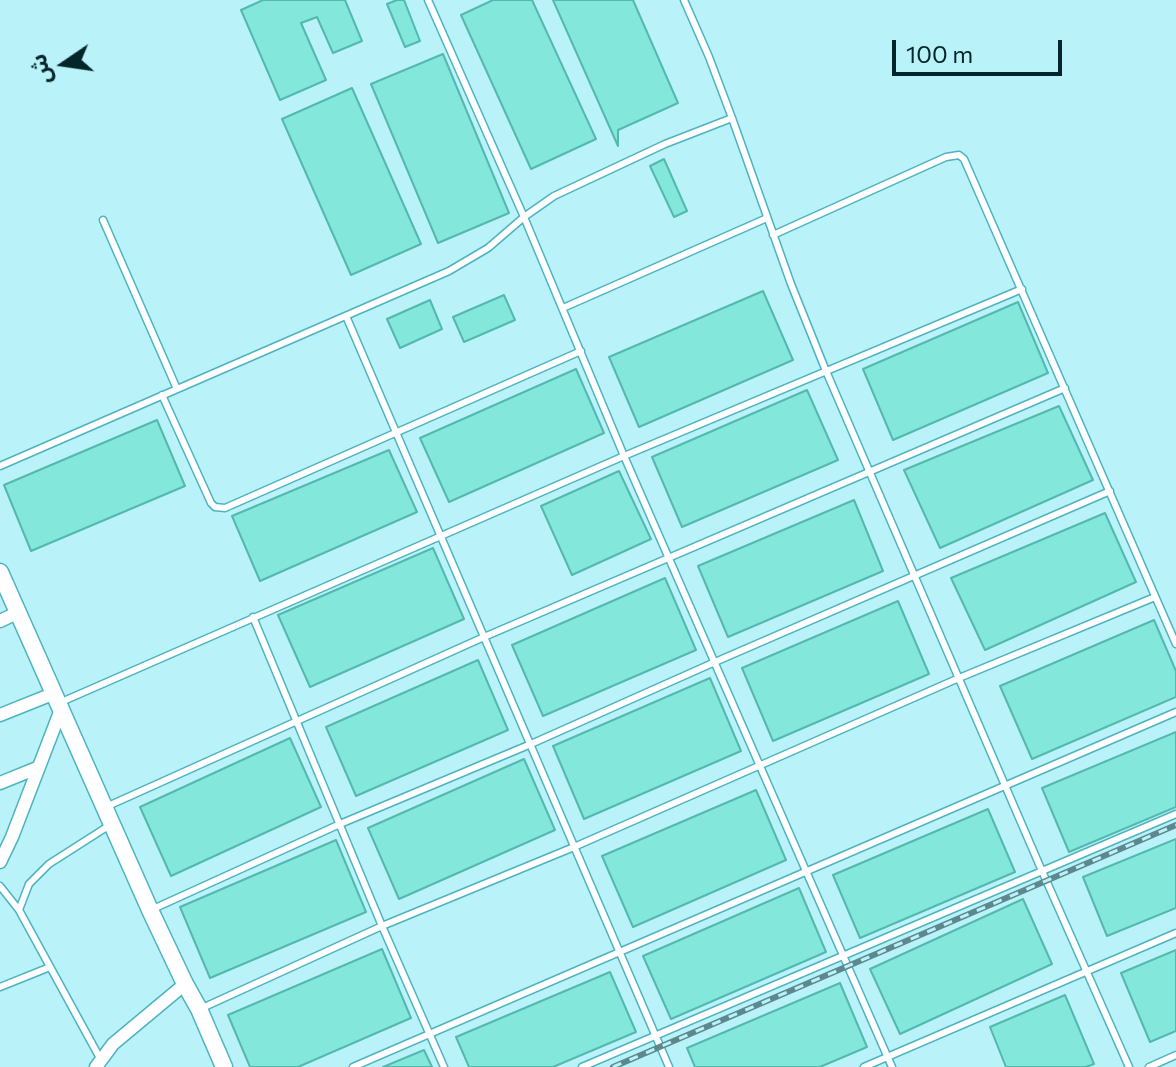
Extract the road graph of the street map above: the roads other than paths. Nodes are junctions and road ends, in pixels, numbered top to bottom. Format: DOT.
graph roads {
  1 [pos="428,0"];
  2 [pos="684,0"];
  3 [pos="732,118"];
  4 [pos="524,217"];
  5 [pos="767,218"];
  6 [pos="103,220"];
  7 [pos="773,235"];
  8 [pos="1022,289"];
  9 [pos="563,308"];
  10 [pos="346,316"];
  11 [pos="581,351"];
  12 [pos="826,371"];
  13 [pos="1065,388"];
  14 [pos="177,389"];
  15 [pos="162,395"];
  16 [pos="396,433"];
  17 [pos="624,456"];
  18 [pos="0,466"];
  19 [pos="869,471"];
  20 [pos="1110,491"];
  21 [pos="440,537"];
  22 [pos="669,559"];
  23 [pos="0,572"];
  24 [pos="915,576"];
  25 [pos="1155,597"];
  26 [pos="19,612"];
  27 [pos="253,617"];
  28 [pos="0,621"];
  29 [pos="484,637"];
  30 [pos="1176,644"];
  31 [pos="715,662"];
  32 [pos="959,678"];
  33 [pos="59,701"];
  34 [pos="1176,712"];
  35 [pos="0,715"];
  36 [pos="297,720"];
  37 [pos="531,744"];
  38 [pos="761,767"];
  39 [pos="37,768"];
  40 [pos="1,781"];
  41 [pos="1004,785"];
  42 [pos="106,807"];
  43 [pos="1176,814"];
  44 [pos="113,823"];
  45 [pos="340,824"];
  46 [pos="574,847"];
  47 [pos="0,862"];
  48 [pos="806,871"];
  49 [pos="1042,871"];
  50 [pos="0,886"];
  51 [pos="19,910"];
  52 [pos="150,910"];
  53 [pos="382,926"];
  54 [pos="1176,933"];
  55 [pos="620,953"];
  56 [pos="843,956"];
  57 [pos="50,967"];
  58 [pos="1086,973"];
  59 [pos="185,984"];
  60 [pos="0,987"];
  61 [pos="199,1009"];
  62 [pos="430,1035"];
  63 [pos="655,1035"];
  64 [pos="1176,1055"];
  65 [pos="887,1057"];
  66 [pos="98,1064"];
  67 [pos="224,1067"];
  68 [pos="353,1067"];
  69 [pos="444,1067"];
  70 [pos="582,1067"];
  71 [pos="669,1067"];
  72 [pos="864,1067"];
  73 [pos="892,1067"];
  74 [pos="1129,1067"];
  75 [pos="1149,1067"];
  1 -- 4 [label="lane"];
  2 -- 3 [label="lane"];
  3 -- 4 [label="lane"];
  3 -- 5 [label="lane"];
  4 -- 9 [label="lane"];
  4 -- 10 [label="lane"];
  5 -- 7 [label="lane"];
  5 -- 9 [label="lane"];
  6 -- 14 [label="lane"];
  7 -- 8 [label="lane"];
  7 -- 12 [label="lane"];
  8 -- 12 [label="lane"];
  8 -- 13 [label="lane"];
  9 -- 11 [label="lane"];
  10 -- 14 [label="lane"];
  10 -- 16 [label="lane"];
  11 -- 16 [label="lane"];
  11 -- 17 [label="lane"];
  12 -- 17 [label="lane"];
  12 -- 19 [label="lane"];
  13 -- 19 [label="lane"];
  13 -- 20 [label="lane"];
  14 -- 15 [label="lane"];
  15 -- 16 [label="lane"];
  15 -- 18 [label="lane"];
  16 -- 21 [label="lane"];
  17 -- 21 [label="lane"];
  17 -- 22 [label="lane"];
  19 -- 22 [label="lane"];
  19 -- 24 [label="lane"];
  20 -- 24 [label="lane"];
  20 -- 25 [label="lane"];
  21 -- 27 [label="lane"];
  21 -- 29 [label="lane"];
  22 -- 29 [label="lane"];
  22 -- 31 [label="lane"];
  23 -- 26 [label="street"];
  24 -- 31 [label="lane"];
  24 -- 32 [label="lane"];
  25 -- 30 [label="lane"];
  25 -- 32 [label="lane"];
  26 -- 28 [label="street"];
  26 -- 33 [label="street"];
  27 -- 33 [label="lane"];
  27 -- 36 [label="lane"];
  29 -- 36 [label="lane"];
  29 -- 37 [label="lane"];
  31 -- 37 [label="lane"];
  31 -- 38 [label="lane"];
  32 -- 38 [label="lane"];
  32 -- 41 [label="lane"];
  33 -- 35 [label="street"];
  33 -- 39 [label="street"];
  33 -- 42 [label="street"];
  34 -- 41 [label="lane"];
  36 -- 42 [label="lane"];
  36 -- 45 [label="lane"];
  37 -- 45 [label="lane"];
  37 -- 46 [label="lane"];
  38 -- 46 [label="lane"];
  38 -- 48 [label="lane"];
  39 -- 40 [label="street"];
  39 -- 47 [label="street"];
  41 -- 48 [label="lane"];
  41 -- 49 [label="lane"];
  42 -- 44 [label="street"];
  43 -- 49 [label="lane"];
  44 -- 51 [label="lane"];
  44 -- 52 [label="street"];
  45 -- 52 [label="lane"];
  45 -- 53 [label="lane"];
  46 -- 53 [label="lane"];
  46 -- 55 [label="lane"];
  48 -- 55 [label="lane"];
  48 -- 56 [label="lane"];
  49 -- 56 [label="lane"];
  49 -- 58 [label="lane"];
  50 -- 51 [label="lane"];
  51 -- 57 [label="lane"];
  52 -- 59 [label="street"];
  53 -- 61 [label="lane"];
  53 -- 62 [label="lane"];
  54 -- 58 [label="lane"];
  55 -- 62 [label="lane"];
  55 -- 63 [label="lane"];
  56 -- 63 [label="lane"];
  56 -- 65 [label="lane"];
  57 -- 60 [label="lane"];
  57 -- 66 [label="lane"];
  58 -- 65 [label="lane"];
  58 -- 74 [label="lane"];
  59 -- 61 [label="street"];
  59 -- 66 [label="street"];
  61 -- 67 [label="street"];
  62 -- 68 [label="lane"];
  62 -- 69 [label="lane"];
  63 -- 70 [label="lane"];
  63 -- 71 [label="lane"];
  64 -- 75 [label="lane"];
  65 -- 72 [label="lane"];
  65 -- 73 [label="lane"];
}
